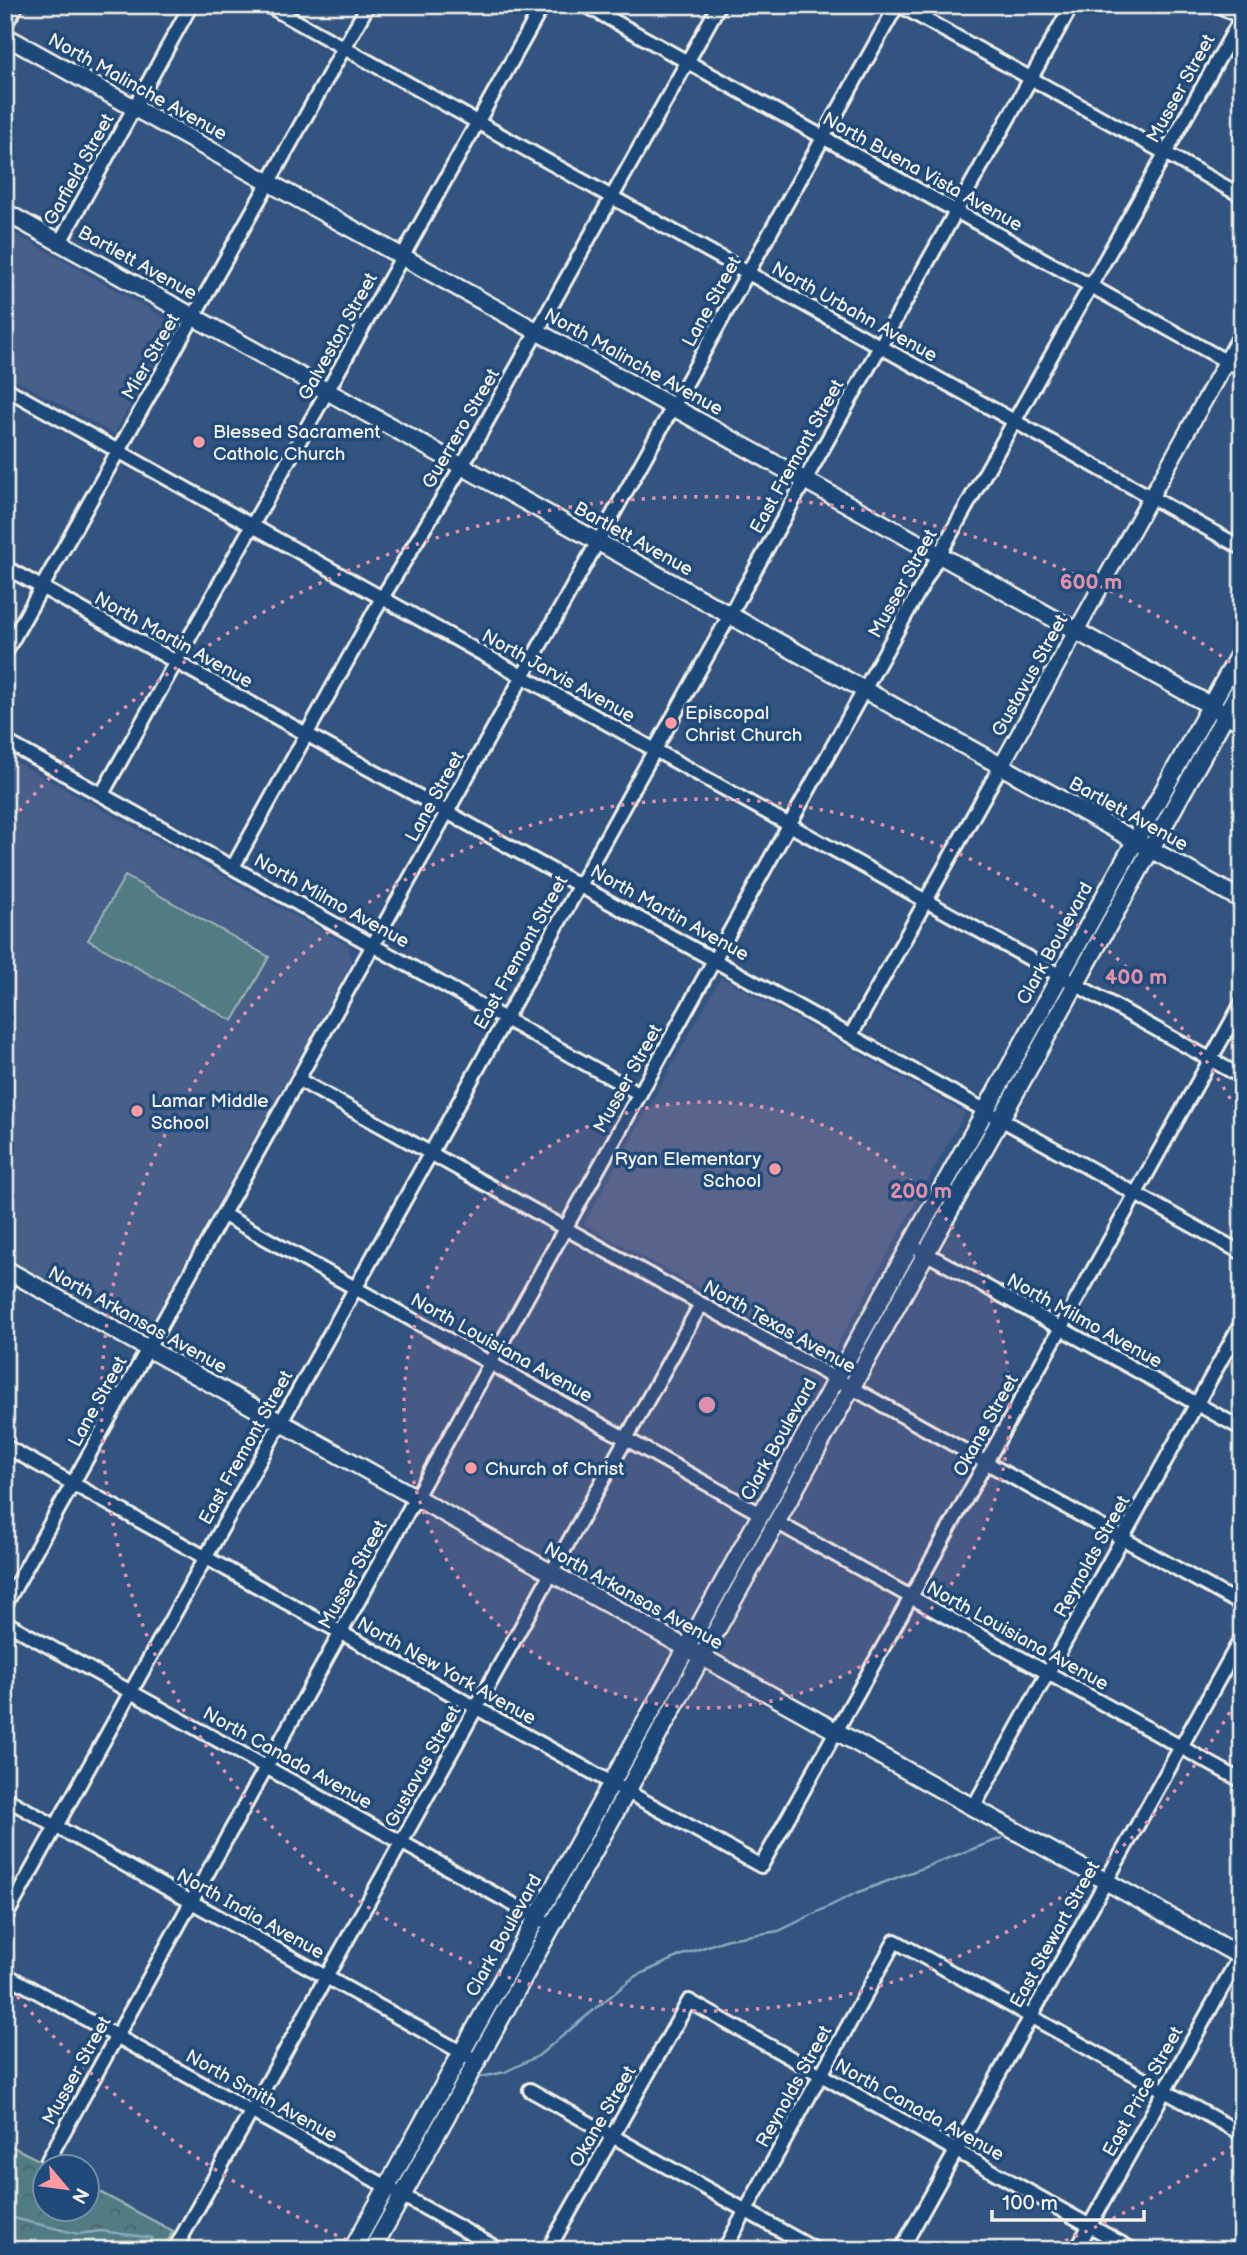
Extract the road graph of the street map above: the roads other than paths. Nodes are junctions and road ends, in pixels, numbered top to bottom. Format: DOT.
graph roads {
  1 [pos="15,5"];
  2 [pos="191,5"];
  3 [pos="267,5"];
  4 [pos="368,5"];
  5 [pos="543,5"];
  6 [pos="585,5"];
  7 [pos="719,5"];
  8 [pos="898,5"];
  9 [pos="1072,5"];
  10 [pos="1218,5"];
  11 [pos="1242,18"];
  12 [pos="5,22"];
  13 [pos="5,36"];
  14 [pos="344,48"];
  15 [pos="687,62"];
  16 [pos="1030,79"];
  17 [pos="135,107"];
  18 [pos="478,123"];
  19 [pos="823,138"];
  20 [pos="1165,154"];
  21 [pos="269,183"];
  22 [pos="612,197"];
  23 [pos="1242,197"];
  24 [pos="956,211"];
  25 [pos="5,212"];
  26 [pos="60,242"];
  27 [pos="403,257"];
  28 [pos="748,273"];
  29 [pos="1090,286"];
  30 [pos="195,317"];
  31 [pos="537,331"];
  32 [pos="1242,333"];
  33 [pos="880,346"];
  34 [pos="1226,362"];
  35 [pos="1242,370"];
  36 [pos="5,388"];
  37 [pos="328,392"];
  38 [pos="673,407"];
  39 [pos="1014,421"];
  40 [pos="118,450"];
  41 [pos="462,466"];
  42 [pos="804,480"];
  43 [pos="1150,497"];
  44 [pos="251,525"];
  45 [pos="599,542"];
  46 [pos="1242,548"];
  47 [pos="939,555"];
  48 [pos="5,566"];
  49 [pos="42,587"];
  50 [pos="382,598"];
  51 [pos="730,615"];
  52 [pos="1075,631"];
  53 [pos="1242,649"];
  54 [pos="5,653"];
  55 [pos="175,662"];
  56 [pos="523,676"];
  57 [pos="1242,685"];
  58 [pos="864,690"];
  59 [pos="1210,706"];
  60 [pos="1226,714"];
  61 [pos="1242,723"];
  62 [pos="306,735"];
  63 [pos="5,741"];
  64 [pos="655,750"];
  65 [pos="1001,766"];
  66 [pos="102,794"];
  67 [pos="448,811"];
  68 [pos="789,825"];
  69 [pos="1135,840"];
  70 [pos="1150,849"];
  71 [pos="233,867"];
  72 [pos="580,884"];
  73 [pos="1242,900"];
  74 [pos="926,901"];
  75 [pos="373,946"];
  76 [pos="715,959"];
  77 [pos="1060,976"];
  78 [pos="1075,984"];
  79 [pos="1242,1003"];
  80 [pos="505,1019"];
  81 [pos="851,1035"];
  82 [pos="1210,1059"];
  83 [pos="1242,1077"];
  84 [pos="299,1080"];
  85 [pos="640,1094"];
  86 [pos="985,1110"];
  87 [pos="1000,1119"];
  88 [pos="430,1153"];
  89 [pos="1136,1194"];
  90 [pos="224,1215"];
  91 [pos="565,1228"];
  92 [pos="910,1245"];
  93 [pos="925,1253"];
  94 [pos="1242,1253"];
  95 [pos="8,1276"];
  96 [pos="356,1288"];
  97 [pos="701,1304"];
  98 [pos="1242,1322"];
  99 [pos="1060,1328"];
  100 [pos="148,1349"];
  101 [pos="491,1363"];
  102 [pos="836,1379"];
  103 [pos="851,1387"];
  104 [pos="1196,1404"];
  105 [pos="281,1422"];
  106 [pos="1242,1429"];
  107 [pos="626,1438"];
  108 [pos="5,1446"];
  109 [pos="986,1463"];
  110 [pos="73,1483"];
  111 [pos="416,1498"];
  112 [pos="761,1514"];
  113 [pos="776,1522"];
  114 [pos="1122,1539"];
  115 [pos="206,1557"];
  116 [pos="551,1573"];
  117 [pos="911,1597"];
  118 [pos="5,1605"];
  119 [pos="1242,1605"];
  120 [pos="5,1622"];
  121 [pos="341,1633"];
  122 [pos="1242,1637"];
  123 [pos="686,1648"];
  124 [pos="701,1656"];
  125 [pos="1048,1674"];
  126 [pos="131,1692"];
  127 [pos="476,1708"];
  128 [pos="836,1731"];
  129 [pos="1180,1747"];
  130 [pos="267,1767"];
  131 [pos="1242,1781"];
  132 [pos="611,1783"];
  133 [pos="626,1791"];
  134 [pos="5,1798"];
  135 [pos="973,1808"];
  136 [pos="56,1826"];
  137 [pos="401,1842"];
  138 [pos="761,1866"];
  139 [pos="1105,1882"];
  140 [pos="192,1902"];
  141 [pos="537,1917"];
  142 [pos="5,1918"];
  143 [pos="552,1926"];
  144 [pos="1241,1955"];
  145 [pos="5,1974"];
  146 [pos="326,1977"];
  147 [pos="690,2001"];
  148 [pos="1031,2017"];
  149 [pos="117,2036"];
  150 [pos="461,2052"];
  151 [pos="477,2061"];
  152 [pos="821,2076"];
  153 [pos="530,2090"];
  154 [pos="1164,2091"];
  155 [pos="252,2111"];
  156 [pos="1242,2134"];
  157 [pos="612,2135"];
  158 [pos="956,2151"];
  159 [pos="51,2154"];
  160 [pos="387,2186"];
  161 [pos="402,2195"];
  162 [pos="745,2210"];
  163 [pos="1090,2225"];
  164 [pos="178,2248"];
  165 [pos="352,2250"];
  166 [pos="372,2250"];
  167 [pos="500,2250"];
  168 [pos="548,2250"];
  169 [pos="724,2250"];
  170 [pos="816,2250"];
  171 [pos="901,2250"];
  172 [pos="1076,2250"];
  173 [pos="1133,2250"];
  1 -- 12 [label="main road"];
  2 -- 17 [label="street, Garfield Street"];
  3 -- 14 [label="street, North Urbahn Avenue"];
  4 -- 14 [label="street, Mier Street"];
  5 -- 18 [label="street, Galveston Street"];
  6 -- 15 [label="street, North Buena Vista Avenue"];
  7 -- 15 [label="street, Guerrero Street"];
  8 -- 16 [label="street"];
  8 -- 19 [label="street, Lane Street"];
  9 -- 16 [label="street, East Fremont Street"];
  10 -- 11 [label="street"];
  11 -- 20 [label="street, Musser Street"];
  13 -- 17 [label="main road, North Malinche Avenue"];
  14 -- 18 [label="street, North Urbahn Avenue"];
  14 -- 21 [label="street, Mier Street"];
  15 -- 19 [label="street, North Buena Vista Avenue"];
  15 -- 22 [label="street, Guerrero Street"];
  16 -- 20 [label="street"];
  16 -- 24 [label="street, East Fremont Street"];
  17 -- 21 [label="main road, North Malinche Avenue"];
  17 -- 26 [label="street, Garfield Street"];
  18 -- 22 [label="street, North Urbahn Avenue"];
  18 -- 27 [label="street, Galveston Street"];
  19 -- 24 [label="street, North Buena Vista Avenue"];
  19 -- 28 [label="street, Lane Street"];
  20 -- 23 [label="street"];
  20 -- 29 [label="street, Musser Street"];
  21 -- 27 [label="main road, North Malinche Avenue"];
  21 -- 30 [label="street, Mier Street"];
  22 -- 28 [label="street, North Urbahn Avenue"];
  22 -- 31 [label="street, Guerrero Street"];
  24 -- 29 [label="street, North Buena Vista Avenue"];
  24 -- 33 [label="street, East Fremont Street"];
  25 -- 26 [label="main road, Bartlett Avenue"];
  26 -- 30 [label="main road, Bartlett Avenue"];
  27 -- 31 [label="main road, North Malinche Avenue"];
  27 -- 37 [label="street, Galveston Street"];
  28 -- 33 [label="street, North Urbahn Avenue"];
  28 -- 38 [label="street, Lane Street"];
  29 -- 34 [label="street, North Buena Vista Avenue"];
  29 -- 39 [label="street, Musser Street"];
  30 -- 37 [label="main road, Bartlett Avenue"];
  30 -- 40 [label="street, Mier Street"];
  31 -- 38 [label="main road, North Malinche Avenue"];
  31 -- 41 [label="street, Guerrero Street"];
  32 -- 34 [label="street, Gustavus Street"];
  33 -- 39 [label="street, North Urbahn Avenue"];
  33 -- 42 [label="street, East Fremont Street"];
  34 -- 35 [label="street, North Buena Vista Avenue"];
  34 -- 43 [label="street, Gustavus Street"];
  36 -- 40 [label="street, North Jarvis Avenue"];
  37 -- 41 [label="main road, Bartlett Avenue"];
  37 -- 44 [label="street, Galveston Street"];
  38 -- 42 [label="main road, North Malinche Avenue"];
  38 -- 45 [label="street, Lane Street"];
  39 -- 43 [label="street, North Urbahn Avenue"];
  39 -- 47 [label="street, Musser Street"];
  40 -- 44 [label="street, North Jarvis Avenue"];
  40 -- 49 [label="street, Mier Street"];
  41 -- 45 [label="main road, Bartlett Avenue"];
  41 -- 50 [label="street, Guerrero Street"];
  42 -- 47 [label="main road, North Malinche Avenue"];
  42 -- 51 [label="street, East Fremont Street"];
  43 -- 46 [label="street, North Urbahn Avenue"];
  43 -- 52 [label="street, Gustavus Street"];
  44 -- 50 [label="street, North Jarvis Avenue"];
  44 -- 55 [label="street, Galveston Street"];
  45 -- 51 [label="main road, Bartlett Avenue"];
  45 -- 56 [label="street, Lane Street"];
  47 -- 52 [label="main road, North Malinche Avenue"];
  47 -- 58 [label="street, Musser Street"];
  48 -- 49 [label="street, North Martin Avenue"];
  49 -- 54 [label="street, Mier Street"];
  49 -- 55 [label="street, North Martin Avenue"];
  50 -- 56 [label="street, North Jarvis Avenue"];
  50 -- 62 [label="street, Guerrero Street"];
  51 -- 58 [label="main road, Bartlett Avenue"];
  51 -- 64 [label="street, East Fremont Street"];
  52 -- 59 [label="main road, North Malinche Avenue"];
  52 -- 65 [label="street, Gustavus Street"];
  53 -- 59 [label="main road, Clark Boulevard"];
  55 -- 62 [label="street, North Martin Avenue"];
  55 -- 66 [label="street, Galveston Street"];
  56 -- 64 [label="street, North Jarvis Avenue"];
  56 -- 67 [label="street, Lane Street"];
  57 -- 60 [label="main road, Clark Boulevard"];
  58 -- 65 [label="main road, Bartlett Avenue"];
  58 -- 68 [label="street, Musser Street"];
  59 -- 60 [label="main road, North Malinche Avenue"];
  59 -- 69 [label="main road, Clark Boulevard"];
  60 -- 61 [label="main road, North Malinche Avenue"];
  60 -- 70 [label="main road, Clark Boulevard"];
  62 -- 67 [label="street, North Martin Avenue"];
  62 -- 71 [label="street, Guerrero Street"];
  63 -- 66 [label="street, North Milmo Avenue"];
  64 -- 68 [label="street, North Jarvis Avenue"];
  64 -- 72 [label="street, East Fremont Street"];
  65 -- 69 [label="main road, Bartlett Avenue"];
  65 -- 74 [label="street, Gustavus Street"];
  66 -- 71 [label="street, North Milmo Avenue"];
  67 -- 72 [label="street, North Martin Avenue"];
  67 -- 75 [label="street, Lane Street"];
  68 -- 74 [label="street, North Jarvis Avenue"];
  68 -- 76 [label="street, Musser Street"];
  69 -- 70 [label="main road, Bartlett Avenue"];
  69 -- 77 [label="main road, Clark Boulevard"];
  70 -- 73 [label="main road, Bartlett Avenue"];
  70 -- 78 [label="main road, Clark Boulevard"];
  71 -- 75 [label="street, North Milmo Avenue"];
  72 -- 76 [label="street, North Martin Avenue"];
  72 -- 80 [label="street, East Fremont Street"];
  74 -- 77 [label="street, North Jarvis Avenue"];
  74 -- 81 [label="street, Gustavus Street"];
  75 -- 80 [label="street, North Milmo Avenue"];
  75 -- 84 [label="street, Lane Street"];
  76 -- 81 [label="street, North Martin Avenue"];
  76 -- 85 [label="street, Musser Street"];
  77 -- 78 [label="street, North Jarvis Avenue"];
  77 -- 86 [label="main road, Clark Boulevard"];
  78 -- 82 [label="street, North Jarvis Avenue"];
  78 -- 87 [label="main road, Clark Boulevard"];
  79 -- 82 [label="street, Okane Street"];
  80 -- 85 [label="street, North Milmo Avenue"];
  80 -- 88 [label="street, East Fremont Street"];
  81 -- 86 [label="street, North Martin Avenue"];
  82 -- 83 [label="street, North Jarvis Avenue"];
  82 -- 89 [label="street, Okane Street"];
  84 -- 88 [label="street, North Texas Avenue"];
  84 -- 90 [label="street, Lane Street"];
  85 -- 91 [label="street, Musser Street"];
  86 -- 87 [label="street, North Martin Avenue"];
  86 -- 92 [label="main road, Clark Boulevard"];
  87 -- 89 [label="street, North Martin Avenue"];
  87 -- 93 [label="main road, Clark Boulevard"];
  88 -- 91 [label="street, North Texas Avenue"];
  88 -- 96 [label="street, East Fremont Street"];
  89 -- 94 [label="street, North Martin Avenue"];
  89 -- 99 [label="street, Okane Street"];
  90 -- 96 [label="street, North Louisiana Avenue"];
  90 -- 100 [label="street, Lane Street"];
  91 -- 97 [label="street, North Texas Avenue"];
  91 -- 101 [label="street, Musser Street"];
  92 -- 93 [label="street, North Milmo Avenue"];
  92 -- 102 [label="main road, Clark Boulevard"];
  93 -- 99 [label="street, North Milmo Avenue"];
  93 -- 103 [label="main road, Clark Boulevard"];
  95 -- 100 [label="main road, North Arkansas Avenue"];
  96 -- 101 [label="street, North Louisiana Avenue"];
  96 -- 105 [label="street, East Fremont Street"];
  97 -- 102 [label="street, North Texas Avenue"];
  97 -- 107 [label="street, Gustavus Street"];
  98 -- 104 [label="street, Reynolds Street"];
  99 -- 104 [label="street, North Milmo Avenue"];
  99 -- 109 [label="street, Okane Street"];
  100 -- 105 [label="main road, North Arkansas Avenue"];
  100 -- 110 [label="street, Lane Street"];
  101 -- 107 [label="street, North Louisiana Avenue"];
  101 -- 111 [label="street, Musser Street"];
  102 -- 103 [label="street, North Texas Avenue"];
  102 -- 112 [label="main road, Clark Boulevard"];
  103 -- 109 [label="street, North Texas Avenue"];
  103 -- 113 [label="main road, Clark Boulevard"];
  104 -- 106 [label="street, North Milmo Avenue"];
  104 -- 114 [label="street, Reynolds Street"];
  105 -- 111 [label="main road, North Arkansas Avenue"];
  105 -- 115 [label="street, East Fremont Street"];
  107 -- 112 [label="street, North Louisiana Avenue"];
  107 -- 116 [label="street, Gustavus Street"];
  108 -- 110 [label="street, North New York Avenue"];
  109 -- 114 [label="street, North Texas Avenue"];
  109 -- 117 [label="street, Okane Street"];
  110 -- 115 [label="street, North New York Avenue"];
  110 -- 118 [label="street, Lane Street"];
  111 -- 116 [label="main road, North Arkansas Avenue"];
  111 -- 121 [label="street, Musser Street"];
  112 -- 123 [label="main road, Clark Boulevard"];
  113 -- 117 [label="street, North Louisiana Avenue"];
  113 -- 124 [label="main road, Clark Boulevard"];
  114 -- 119 [label="street, North Texas Avenue"];
  114 -- 125 [label="street, Reynolds Street"];
  115 -- 121 [label="street, North New York Avenue"];
  115 -- 126 [label="street, East Fremont Street"];
  116 -- 123 [label="main road, North Arkansas Avenue"];
  116 -- 127 [label="street, Gustavus Street"];
  117 -- 125 [label="street, North Louisiana Avenue"];
  117 -- 128 [label="street, Okane Street"];
  120 -- 126 [label="street, North Canada Avenue"];
  121 -- 127 [label="street, North New York Avenue"];
  121 -- 130 [label="street, Musser Street"];
  122 -- 129 [label="street, East Stewart Street"];
  123 -- 124 [label="main road, North Arkansas Avenue"];
  123 -- 132 [label="main road, Clark Boulevard"];
  124 -- 128 [label="main road, North Arkansas Avenue"];
  124 -- 133 [label="main road, Clark Boulevard"];
  125 -- 129 [label="street, North Louisiana Avenue"];
  125 -- 135 [label="street, Reynolds Street"];
  126 -- 130 [label="street, North Canada Avenue"];
  126 -- 136 [label="street, East Fremont Street"];
  127 -- 132 [label="street, North New York Avenue"];
  127 -- 137 [label="street, Gustavus Street"];
  128 -- 135 [label="main road, North Arkansas Avenue"];
  128 -- 138 [label="street, Okane Street"];
  129 -- 131 [label="street, North Louisiana Avenue"];
  129 -- 139 [label="street, East Stewart Street"];
  130 -- 137 [label="street, North Canada Avenue"];
  130 -- 140 [label="street, Musser Street"];
  132 -- 133 [label="street, North New York Avenue"];
  132 -- 141 [label="main road, Clark Boulevard"];
  133 -- 138 [label="street, North New York Avenue"];
  133 -- 143 [label="main road, Clark Boulevard"];
  134 -- 136 [label="street, North India Avenue"];
  135 -- 139 [label="main road, North Arkansas Avenue"];
  136 -- 140 [label="street, North India Avenue"];
  136 -- 142 [label="street, East Fremont Street"];
  137 -- 141 [label="street, North Canada Avenue"];
  137 -- 146 [label="street, Gustavus Street"];
  139 -- 144 [label="main road, North Arkansas Avenue"];
  139 -- 148 [label="street, East Stewart Street"];
  140 -- 146 [label="street, North India Avenue"];
  140 -- 149 [label="street, Musser Street"];
  141 -- 143 [label="street, North Canada Avenue"];
  141 -- 150 [label="main road, Clark Boulevard"];
  143 -- 151 [label="main road, Clark Boulevard"];
  144 -- 154 [label="street, East Price Street"];
  145 -- 149 [label="street, North Smith Avenue"];
  146 -- 150 [label="street, North India Avenue"];
  146 -- 155 [label="street, Gustavus Street"];
  147 -- 152 [label="street, North Canada Avenue"];
  147 -- 157 [label="street, Okane Street"];
  148 -- 152 [label="street, Reynolds Street"];
  148 -- 154 [label="street"];
  148 -- 158 [label="street, East Stewart Street"];
  149 -- 155 [label="street, North Smith Avenue"];
  149 -- 159 [label="street, Musser Street"];
  150 -- 151 [label="street, North India Avenue"];
  150 -- 160 [label="main road, Clark Boulevard"];
  151 -- 161 [label="main road, Clark Boulevard"];
  152 -- 158 [label="street, North Canada Avenue"];
  152 -- 162 [label="street, Reynolds Street"];
  153 -- 157 [label="street"];
  154 -- 156 [label="street"];
  154 -- 163 [label="street, East Price Street"];
  155 -- 160 [label="street, North Smith Avenue"];
  155 -- 164 [label="street, Gustavus Street"];
  157 -- 162 [label="street"];
  157 -- 168 [label="street, Okane Street"];
  158 -- 163 [label="street, North Canada Avenue"];
  158 -- 171 [label="street, East Stewart Street"];
  160 -- 161 [label="street, North Smith Avenue"];
  160 -- 165 [label="main road, Clark Boulevard"];
  161 -- 166 [label="main road, Clark Boulevard"];
  161 -- 167 [label="street, North Smith Avenue"];
  162 -- 169 [label="street, Reynolds Street"];
  162 -- 170 [label="street"];
  163 -- 172 [label="street, East Price Street"];
  163 -- 173 [label="street, North Canada Avenue"];
}
